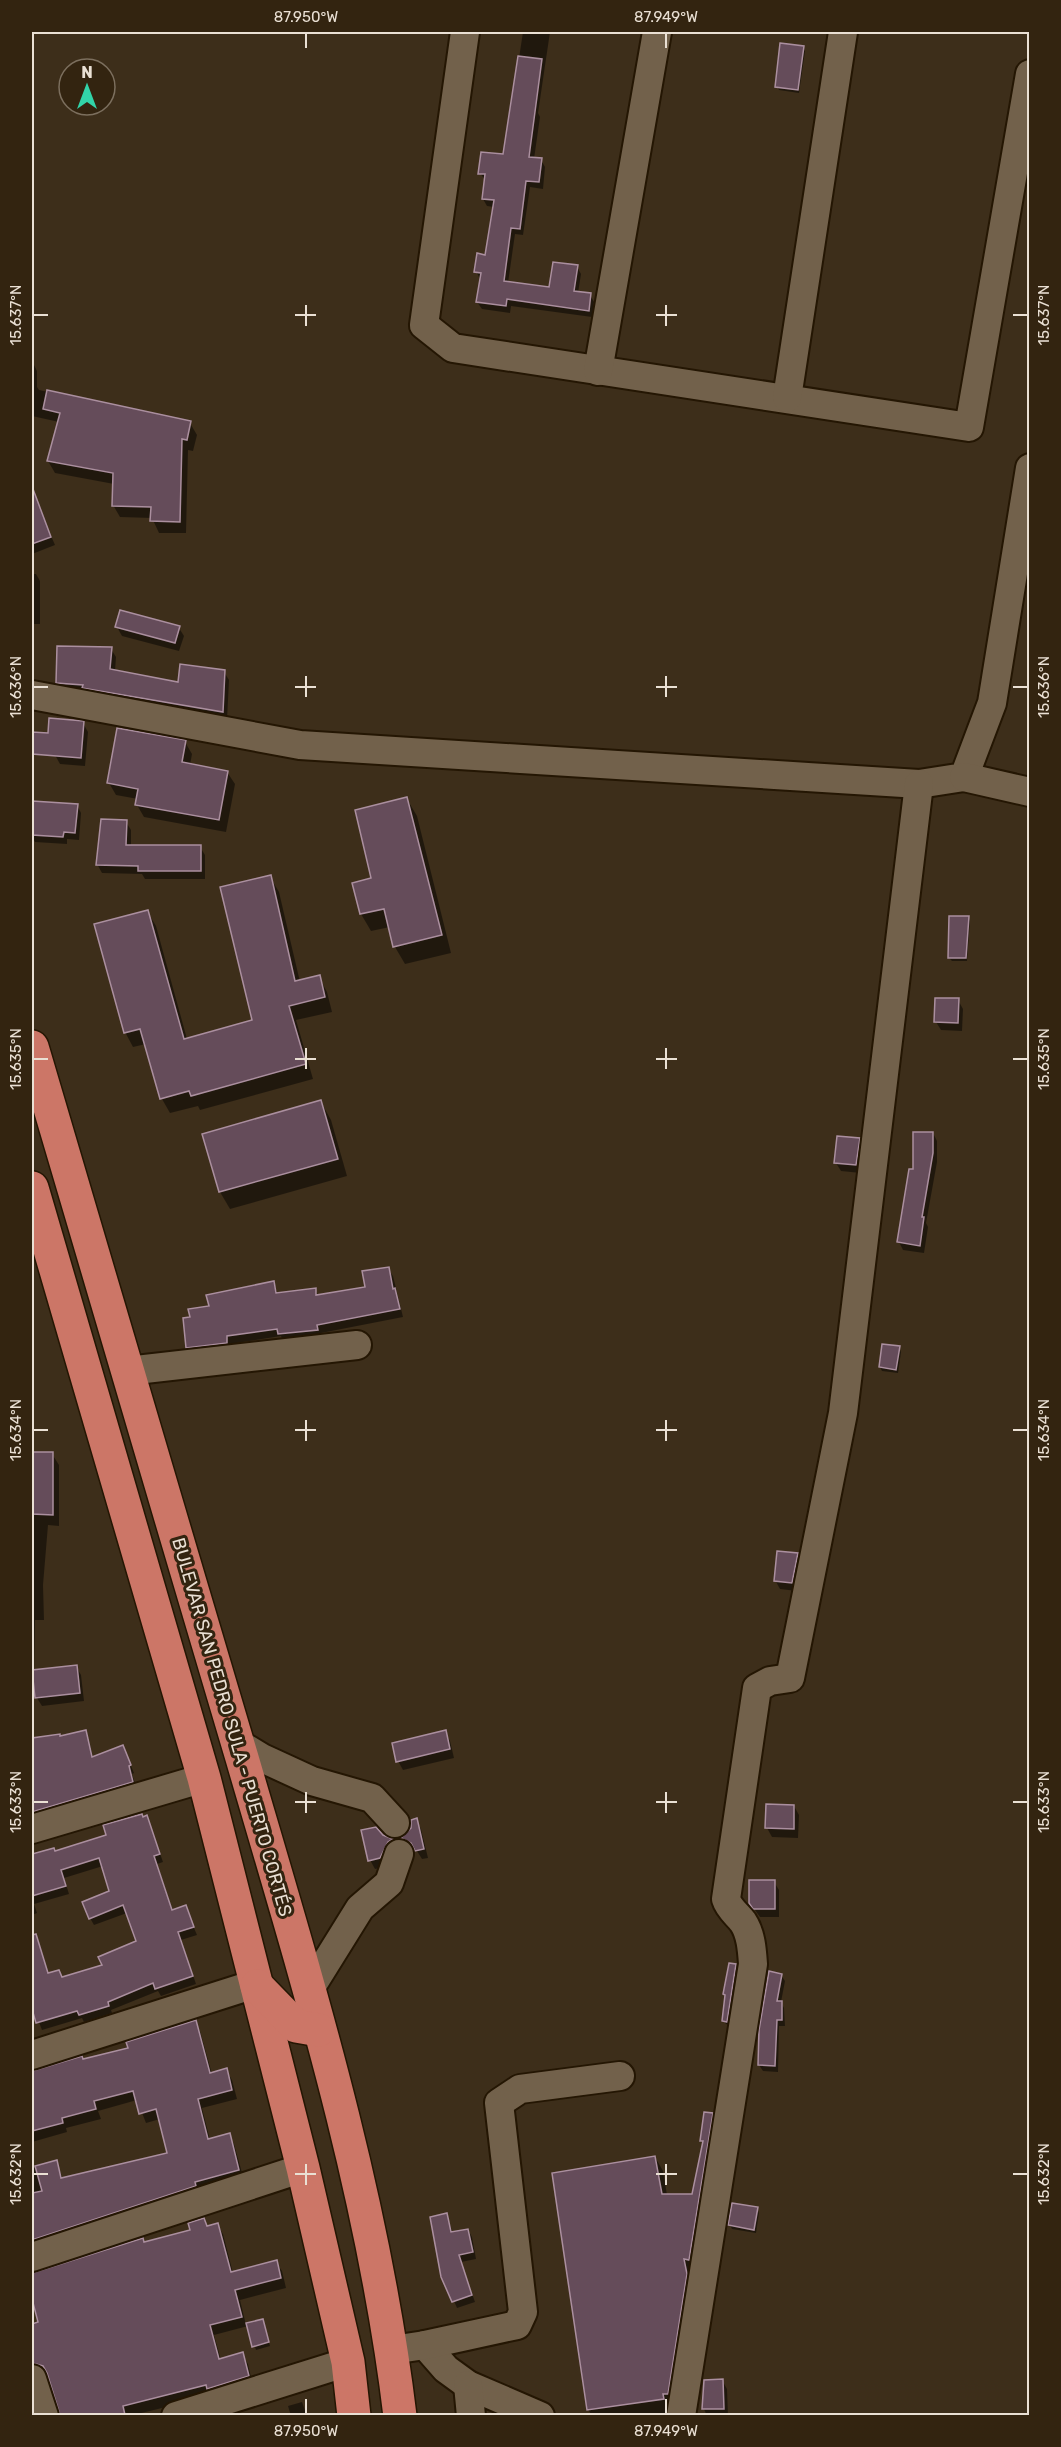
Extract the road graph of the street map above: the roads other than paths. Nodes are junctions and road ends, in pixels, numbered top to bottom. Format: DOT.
graph roads {
  1 [pos="465,32"];
  2 [pos="657,32"];
  3 [pos="843,32"];
  4 [pos="1029,74"];
  5 [pos="598,371"];
  6 [pos="787,398"];
  7 [pos="1029,468"];
  8 [pos="32,695"];
  9 [pos="964,777"];
  10 [pos="919,784"];
  11 [pos="1029,792"];
  12 [pos="32,1047"];
  13 [pos="32,1188"];
  14 [pos="357,1345"];
  15 [pos="127,1371"];
  16 [pos="237,1743"];
  17 [pos="204,1778"];
  18 [pos="395,1823"];
  19 [pos="32,1829"];
  20 [pos="399,1854"];
  21 [pos="255,1984"];
  22 [pos="309,1990"];
  23 [pos="319,2030"];
  24 [pos="32,2055"];
  25 [pos="620,2076"];
  26 [pos="284,2091"];
  27 [pos="344,2124"];
  28 [pos="303,2168"];
  29 [pos="32,2257"];
  30 [pos="425,2345"];
  31 [pos="392,2350"];
  32 [pos="348,2362"];
  33 [pos="32,2379"];
  34 [pos="468,2385"];
  35 [pos="44,2415"];
  36 [pos="176,2415"];
  37 [pos="354,2415"];
  38 [pos="400,2415"];
  39 [pos="471,2415"];
  40 [pos="540,2415"];
  41 [pos="681,2415"];
  1 -- 5 [label="street"];
  2 -- 5 [label="street"];
  3 -- 6 [label="street"];
  4 -- 6 [label="street"];
  5 -- 6 [label="street"];
  7 -- 9 [label="street"];
  8 -- 10 [label="street"];
  9 -- 10 [label="street"];
  9 -- 11 [label="street"];
  10 -- 41 [label="street"];
  12 -- 15 [label="highway, BULEVAR SAN PEDRO SULA - PUERTO CORTÉS"];
  13 -- 17 [label="highway"];
  14 -- 15 [label="street"];
  15 -- 16 [label="highway, BULEVAR SAN PEDRO SULA - PUERTO CORTÉS"];
  16 -- 18 [label="street"];
  16 -- 22 [label="highway, BULEVAR SAN PEDRO SULA - PUERTO CORTÉS"];
  17 -- 19 [label="street"];
  17 -- 21 [label="highway"];
  20 -- 22 [label="street"];
  21 -- 23 [label="highway"];
  21 -- 24 [label="street"];
  21 -- 26 [label="highway"];
  22 -- 23 [label="highway, BULEVAR SAN PEDRO SULA - PUERTO CORTÉS"];
  23 -- 27 [label="highway, BULEVAR SAN PEDRO SULA - PUERTO CORTÉS"];
  25 -- 30 [label="street"];
  26 -- 27 [label="highway"];
  26 -- 28 [label="highway"];
  27 -- 31 [label="highway, BULEVAR SAN PEDRO SULA - PUERTO CORTÉS"];
  28 -- 29 [label="street"];
  28 -- 32 [label="highway"];
  30 -- 31 [label="street"];
  30 -- 34 [label="street"];
  31 -- 38 [label="highway, BULEVAR SAN PEDRO SULA - PUERTO CORTÉS"];
  32 -- 36 [label="street"];
  32 -- 37 [label="highway"];
  33 -- 35 [label="street"];
  34 -- 39 [label="street"];
  34 -- 40 [label="street"];
}
